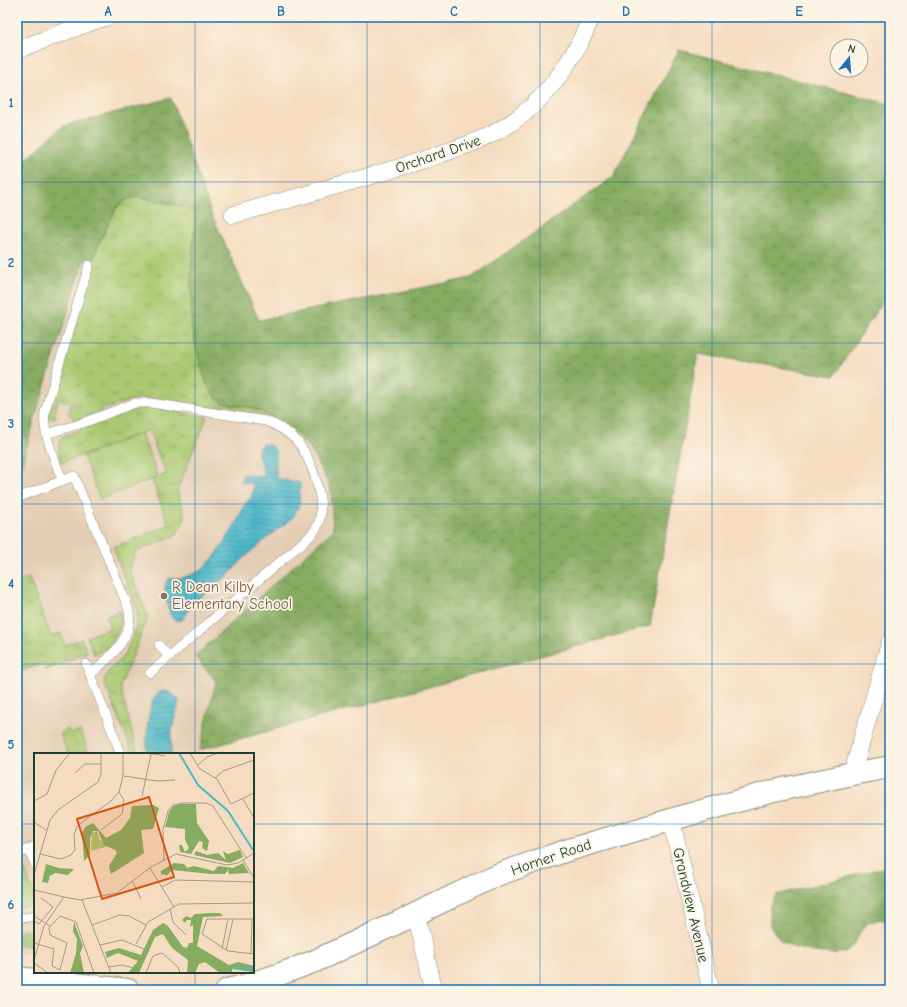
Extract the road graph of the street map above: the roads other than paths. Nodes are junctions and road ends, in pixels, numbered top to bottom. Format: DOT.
graph roads {
  1 [pos="107,17"];
  2 [pos="591,17"];
  3 [pos="17,50"];
  4 [pos="233,214"];
  5 [pos="89,265"];
  6 [pos="46,434"];
  7 [pos="62,480"];
  8 [pos="17,498"];
  9 [pos="890,642"];
  10 [pos="159,645"];
  11 [pos="169,657"];
  12 [pos="86,664"];
  13 [pos="150,673"];
  14 [pos="90,674"];
  15 [pos="120,753"];
  16 [pos="890,767"];
  17 [pos="852,774"];
  18 [pos="671,819"];
  19 [pos="32,847"];
  20 [pos="17,854"];
  21 [pos="34,858"];
  22 [pos="416,914"];
  23 [pos="34,916"];
  24 [pos="17,917"];
  25 [pos="17,978"];
  26 [pos="128,990"];
  27 [pos="227,990"];
  28 [pos="434,990"];
  29 [pos="710,990"];
  1 -- 3 [label="street"];
  2 -- 4 [label="street, Orchard Drive"];
  5 -- 6 [label="lane"];
  6 -- 7 [label="lane"];
  6 -- 11 [label="lane"];
  7 -- 8 [label="lane"];
  7 -- 14 [label="lane"];
  9 -- 17 [label="street"];
  10 -- 11 [label="lane"];
  11 -- 13 [label="lane"];
  12 -- 14 [label="lane"];
  14 -- 15 [label="lane"];
  16 -- 17 [label="main road, Horner Road"];
  17 -- 18 [label="main road, Horner Road"];
  18 -- 22 [label="main road, Horner Road"];
  18 -- 29 [label="street, Grandview Avenue"];
  19 -- 20 [label="lane"];
  19 -- 21 [label="lane"];
  22 -- 27 [label="main road, Horner Road"];
  22 -- 28 [label="street"];
  23 -- 24 [label="lane"];
  25 -- 26 [label="main road"];
}
